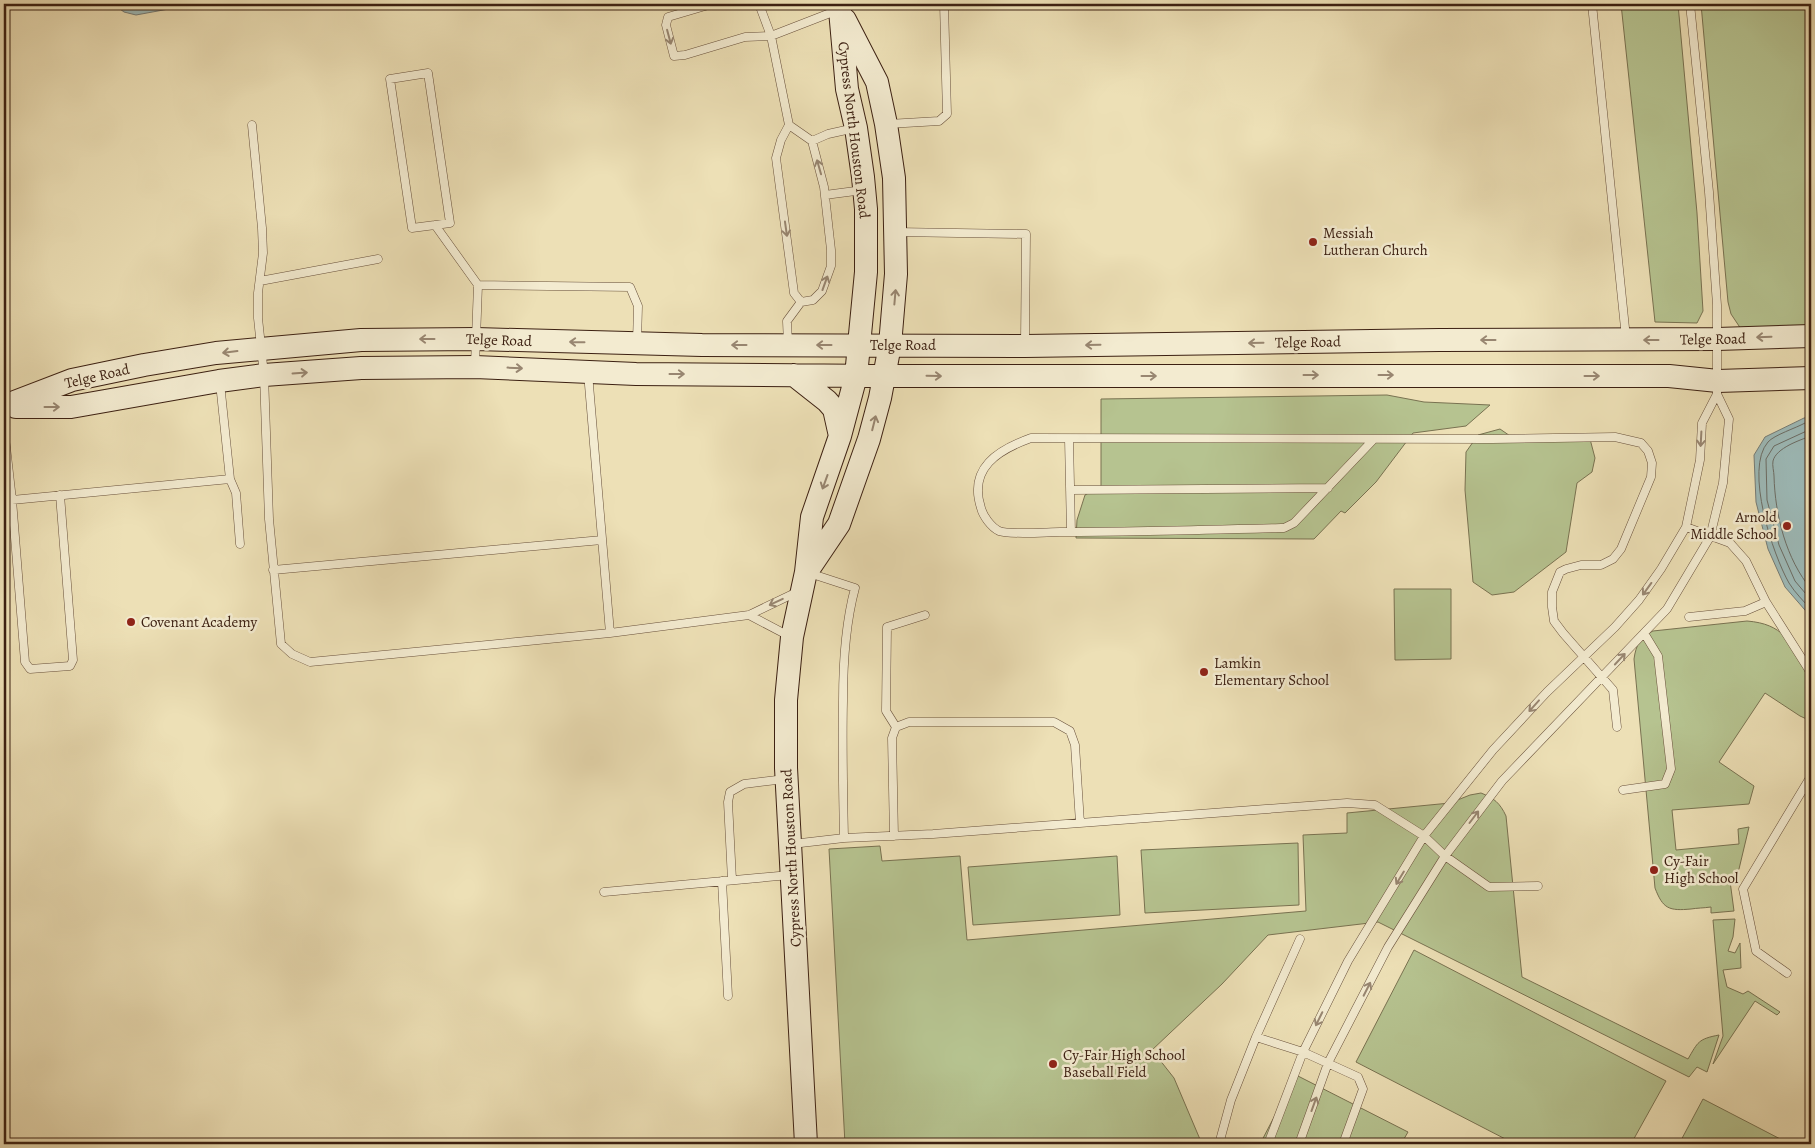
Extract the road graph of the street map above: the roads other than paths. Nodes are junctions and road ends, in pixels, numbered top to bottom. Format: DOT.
graph roads {
  1 [pos="712,4"];
  2 [pos="759,4"];
  3 [pos="944,4"];
  4 [pos="1592,4"];
  5 [pos="1690,4"];
  6 [pos="839,7"];
  7 [pos="771,36"];
  8 [pos="886,124"];
  9 [pos="252,125"];
  10 [pos="789,125"];
  11 [pos="856,128"];
  12 [pos="812,141"];
  13 [pos="864,189"];
  14 [pos="825,196"];
  15 [pos="435,225"];
  16 [pos="896,232"];
  17 [pos="378,259"];
  18 [pos="260,281"];
  19 [pos="478,285"];
  20 [pos="801,302"];
  21 [pos="1811,336"];
  22 [pos="476,339"];
  23 [pos="1717,339"];
  24 [pos="1439,340"];
  25 [pos="1627,340"];
  26 [pos="637,344"];
  27 [pos="788,345"];
  28 [pos="860,345"];
  29 [pos="890,345"];
  30 [pos="1025,346"];
  31 [pos="261,348"];
  32 [pos="475,366"];
  33 [pos="588,372"];
  34 [pos="264,375"];
  35 [pos="794,375"];
  36 [pos="1438,375"];
  37 [pos="856,376"];
  38 [pos="885,376"];
  39 [pos="1811,378"];
  40 [pos="220,381"];
  41 [pos="1717,388"];
  42 [pos="4,407"];
  43 [pos="4,429"];
  44 [pos="840,436"];
  45 [pos="1374,438"];
  46 [pos="1069,439"];
  47 [pos="230,479"];
  48 [pos="1328,488"];
  49 [pos="1070,490"];
  50 [pos="60,495"];
  51 [pos="12,500"];
  52 [pos="1686,527"];
  53 [pos="1071,532"];
  54 [pos="1710,537"];
  55 [pos="602,540"];
  56 [pos="240,544"];
  57 [pos="273,570"];
  58 [pos="804,581"];
  59 [pos="1766,602"];
  60 [pos="749,615"];
  61 [pos="925,615"];
  62 [pos="1689,617"];
  63 [pos="610,633"];
  64 [pos="1644,633"];
  65 [pos="792,637"];
  66 [pos="1584,656"];
  67 [pos="1811,673"];
  68 [pos="1602,678"];
  69 [pos="896,727"];
  70 [pos="1617,727"];
  71 [pos="1811,776"];
  72 [pos="786,779"];
  73 [pos="1623,790"];
  74 [pos="1080,823"];
  75 [pos="894,836"];
  76 [pos="1424,836"];
  77 [pos="844,838"];
  78 [pos="790,844"];
  79 [pos="1445,856"];
  80 [pos="792,875"];
  81 [pos="732,880"];
  82 [pos="722,881"];
  83 [pos="1538,886"];
  84 [pos="604,892"];
  85 [pos="1300,939"];
  86 [pos="1787,973"];
  87 [pos="728,996"];
  88 [pos="1256,1037"];
  89 [pos="1303,1052"];
  90 [pos="1328,1063"];
  91 [pos="806,1144"];
  92 [pos="1219,1144"];
  93 [pos="1268,1144"];
  94 [pos="1300,1144"];
  95 [pos="1343,1144"];
  1 -- 7 [label="lane, one-way"];
  2 -- 7 [label="lane"];
  3 -- 8 [label="lane"];
  4 -- 25 [label="lane"];
  5 -- 23 [label="lane"];
  6 -- 7 [label="lane"];
  6 -- 8 [label="main road, Cypress North Houston Road"];
  6 -- 11 [label="main road, Cypress North Houston Road"];
  7 -- 10 [label="lane"];
  8 -- 16 [label="main road, Cypress North Houston Road"];
  9 -- 18 [label="lane"];
  10 -- 12 [label="lane"];
  10 -- 20 [label="lane, one-way"];
  11 -- 12 [label="lane"];
  11 -- 13 [label="main road, Cypress North Houston Road"];
  14 -- 12 [label="lane, one-way"];
  13 -- 14 [label="lane"];
  13 -- 28 [label="main road, Cypress North Houston Road"];
  20 -- 14 [label="lane, one-way"];
  15 -- 15 [label="lane"];
  15 -- 19 [label="lane"];
  29 -- 16 [label="main road, Cypress North Houston Road, one-way"];
  16 -- 30 [label="lane"];
  17 -- 18 [label="lane"];
  18 -- 31 [label="lane"];
  19 -- 22 [label="lane"];
  19 -- 26 [label="lane"];
  20 -- 27 [label="lane"];
  21 -- 23 [label="main road, Telge Road, one-way"];
  26 -- 22 [label="main road, Telge Road, one-way"];
  22 -- 31 [label="main road, Telge Road, one-way"];
  22 -- 32 [label="lane"];
  23 -- 25 [label="main road, Telge Road, one-way"];
  23 -- 41 [label="lane"];
  25 -- 24 [label="main road, Telge Road, one-way"];
  24 -- 30 [label="main road, Telge Road, one-way"];
  24 -- 36 [label="main road"];
  27 -- 26 [label="main road, Telge Road, one-way"];
  28 -- 27 [label="main road, Telge Road, one-way"];
  28 -- 29 [label="main road, Telge Road"];
  28 -- 37 [label="main road, Cypress North Houston Road"];
  29 -- 30 [label="main road, Telge Road"];
  29 -- 38 [label="main road, Cypress North Houston Road"];
  31 -- 34 [label="lane"];
  31 -- 42 [label="main road, Telge Road, one-way"];
  32 -- 33 [label="main road, Telge Road, one-way"];
  34 -- 32 [label="main road, Telge Road, one-way"];
  33 -- 35 [label="main road, Telge Road, one-way"];
  33 -- 55 [label="lane"];
  34 -- 40 [label="main road, Telge Road"];
  34 -- 57 [label="lane"];
  35 -- 37 [label="main road, Telge Road"];
  35 -- 44 [label="main road"];
  38 -- 36 [label="main road, Telge Road, one-way"];
  36 -- 41 [label="main road, Telge Road, one-way"];
  37 -- 38 [label="main road, Telge Road"];
  37 -- 44 [label="main road, Cypress North Houston Road"];
  58 -- 38 [label="main road, Cypress North Houston Road, one-way"];
  39 -- 41 [label="main road, Telge Road"];
  42 -- 40 [label="main road, Telge Road, one-way"];
  40 -- 47 [label="lane"];
  41 -- 52 [label="lane, one-way"];
  41 -- 54 [label="lane"];
  43 -- 51 [label="lane"];
  44 -- 58 [label="main road, Cypress North Houston Road, one-way"];
  45 -- 46 [label="lane"];
  45 -- 48 [label="lane"];
  45 -- 66 [label="lane"];
  46 -- 49 [label="lane"];
  46 -- 53 [label="lane"];
  47 -- 50 [label="lane"];
  47 -- 56 [label="lane"];
  48 -- 49 [label="lane"];
  48 -- 53 [label="lane"];
  49 -- 53 [label="lane"];
  50 -- 51 [label="lane"];
  50 -- 51 [label="lane"];
  52 -- 54 [label="lane"];
  52 -- 66 [label="lane, one-way"];
  54 -- 59 [label="lane"];
  54 -- 64 [label="lane"];
  55 -- 57 [label="lane"];
  55 -- 63 [label="lane"];
  57 -- 63 [label="lane"];
  58 -- 60 [label="lane, one-way"];
  58 -- 65 [label="main road, Cypress North Houston Road"];
  58 -- 77 [label="lane"];
  59 -- 62 [label="lane"];
  59 -- 67 [label="lane"];
  60 -- 63 [label="lane"];
  60 -- 65 [label="lane"];
  61 -- 69 [label="lane"];
  68 -- 64 [label="lane, one-way"];
  64 -- 73 [label="lane"];
  65 -- 72 [label="main road, Cypress North Houston Road"];
  66 -- 68 [label="lane"];
  66 -- 76 [label="lane, one-way"];
  68 -- 70 [label="lane"];
  79 -- 68 [label="lane, one-way"];
  69 -- 74 [label="lane"];
  69 -- 75 [label="lane"];
  71 -- 86 [label="lane"];
  72 -- 78 [label="main road, Cypress North Houston Road"];
  72 -- 81 [label="lane"];
  74 -- 75 [label="lane"];
  74 -- 76 [label="lane"];
  75 -- 77 [label="lane"];
  76 -- 79 [label="lane"];
  76 -- 89 [label="lane, one-way"];
  77 -- 78 [label="lane"];
  78 -- 80 [label="main road, Cypress North Houston Road"];
  79 -- 83 [label="lane"];
  90 -- 79 [label="lane, one-way"];
  80 -- 81 [label="lane"];
  80 -- 91 [label="main road, Cypress North Houston Road"];
  81 -- 82 [label="lane"];
  82 -- 84 [label="lane"];
  82 -- 87 [label="lane"];
  85 -- 88 [label="lane"];
  88 -- 89 [label="lane"];
  88 -- 92 [label="lane"];
  89 -- 90 [label="lane"];
  89 -- 93 [label="lane"];
  94 -- 90 [label="lane, one-way"];
  90 -- 95 [label="lane"];
}
